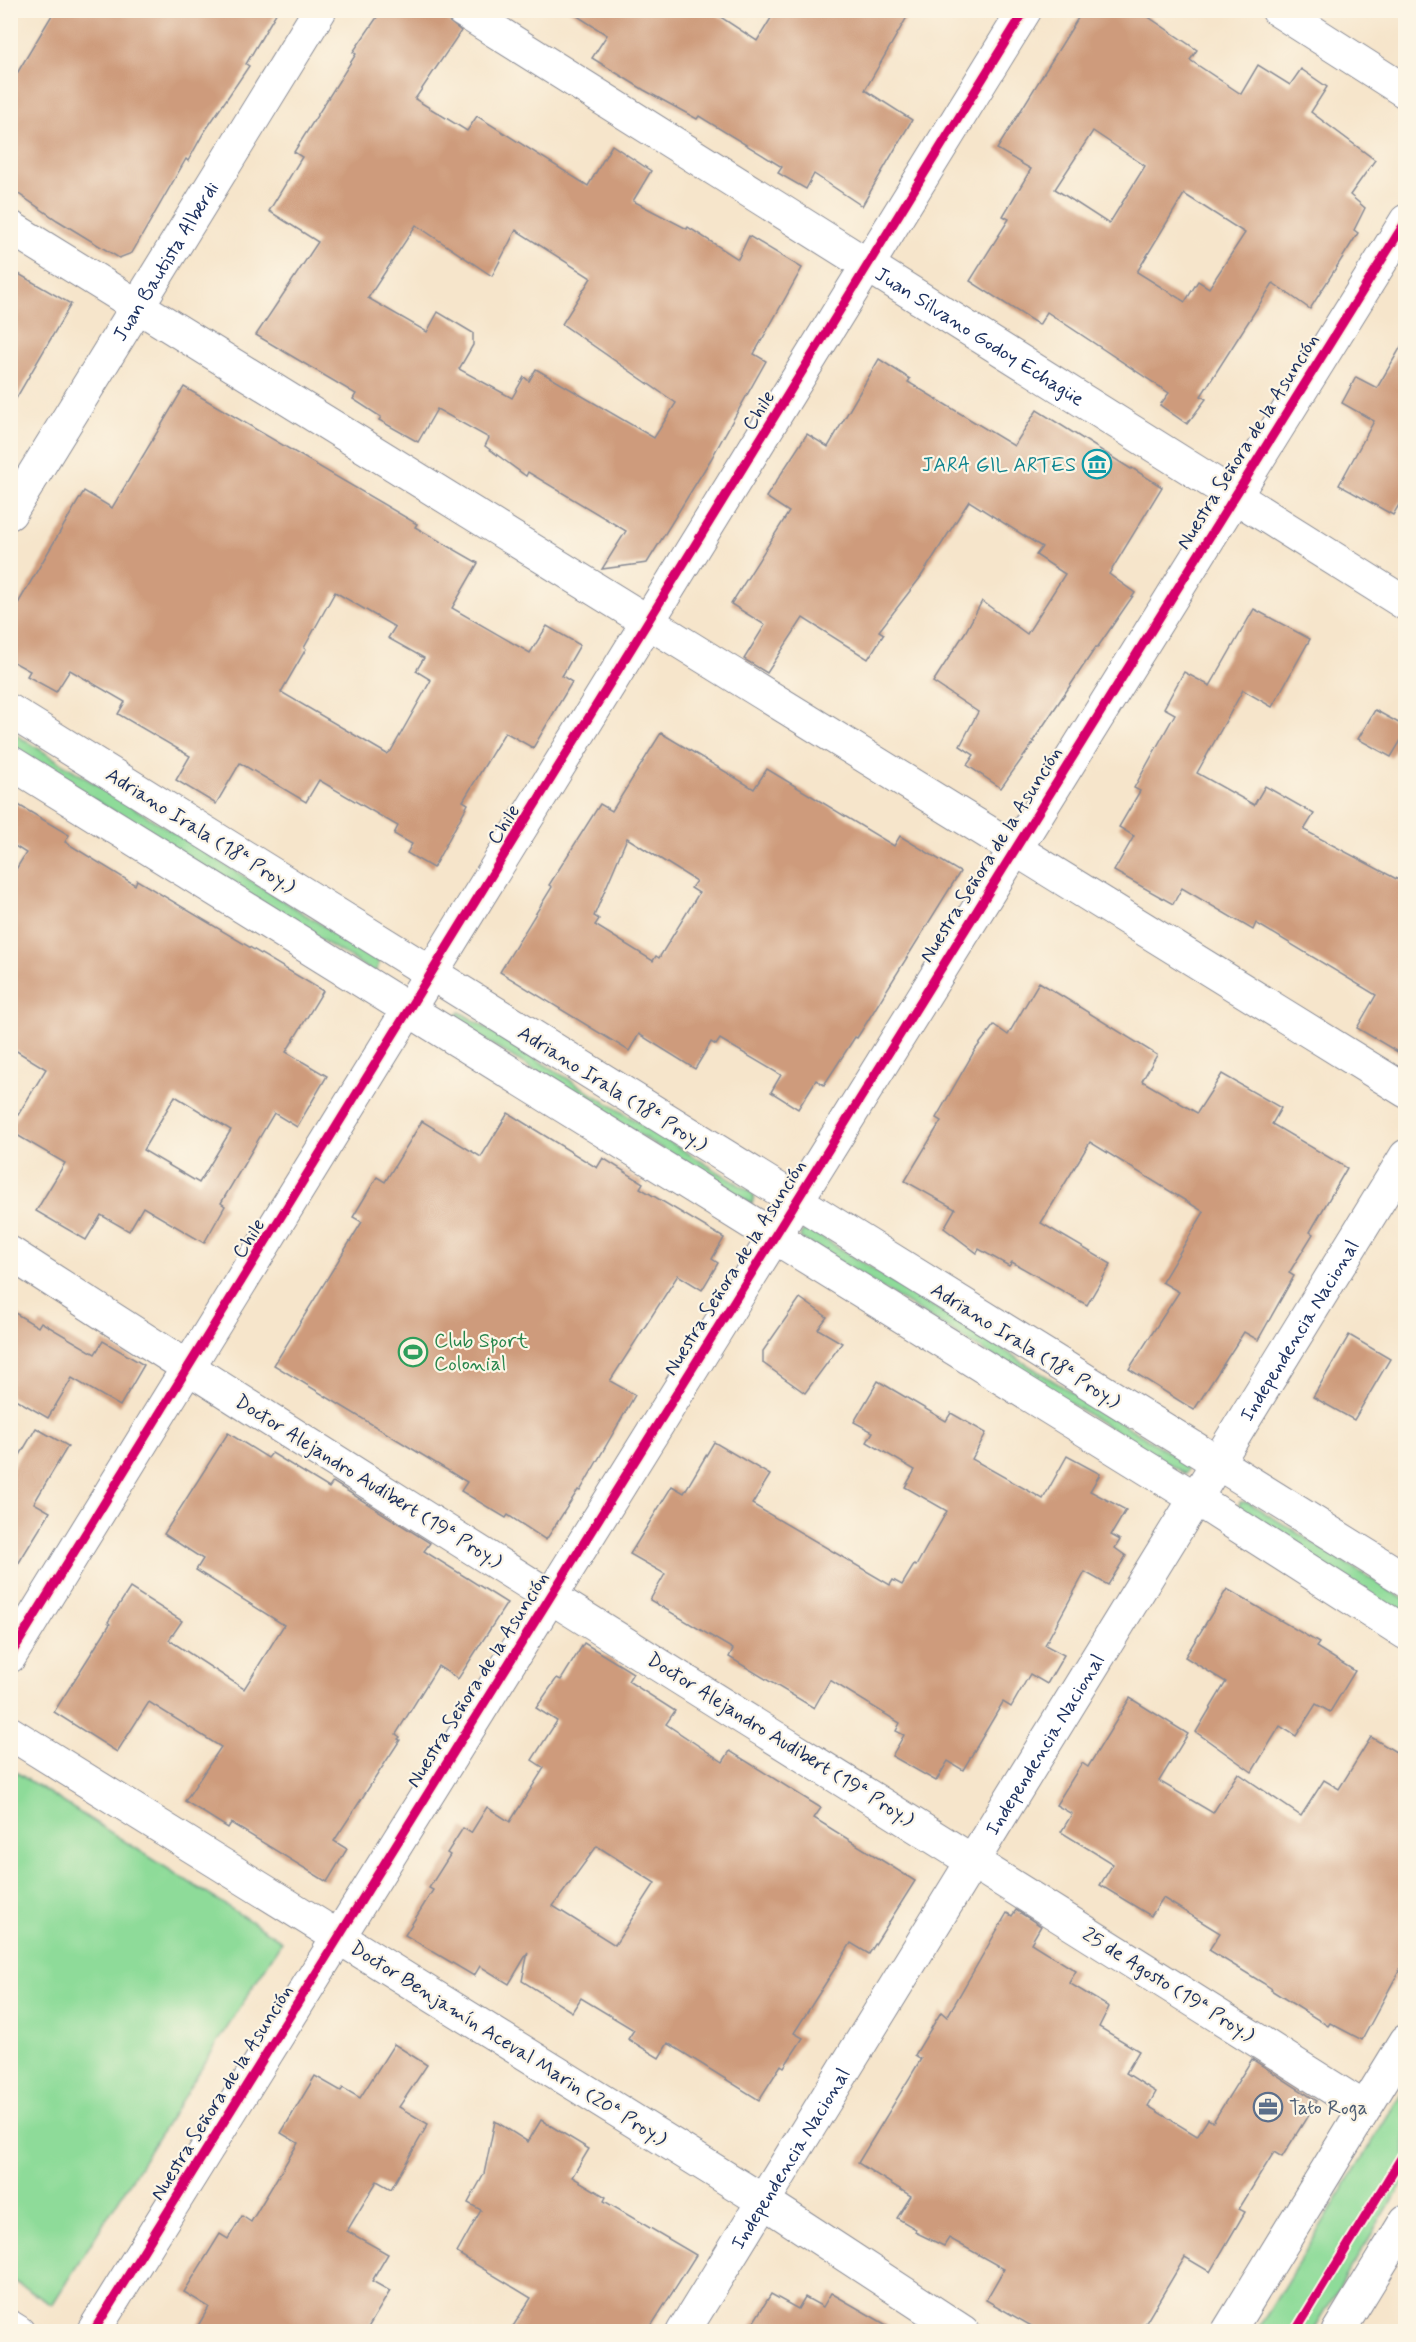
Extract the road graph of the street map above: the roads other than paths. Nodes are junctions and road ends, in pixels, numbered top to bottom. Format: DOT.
graph roads {
  1 [pos="320,10"];
  2 [pos="462,10"];
  3 [pos="1025,10"];
  4 [pos="1278,10"];
  5 [pos="1406,92"];
  6 [pos="1406,220"];
  7 [pos="10,227"];
  8 [pos="868,266"];
  9 [pos="138,306"];
  10 [pos="1234,496"];
  11 [pos="10,513"];
  12 [pos="1406,604"];
  13 [pos="648,622"];
  14 [pos="10,711"];
  15 [pos="10,762"];
  16 [pos="1015,849"];
  17 [pos="431,974"];
  18 [pos="409,1010"];
  19 [pos="1406,1091"];
  20 [pos="1406,1156"];
  21 [pos="796,1202"];
  22 [pos="774,1236"];
  23 [pos="10,1253"];
  24 [pos="189,1368"];
  25 [pos="1216,1464"];
  26 [pos="1196,1498"];
  27 [pos="1406,1581"];
  28 [pos="551,1596"];
  29 [pos="1406,1633"];
  30 [pos="10,1656"];
  31 [pos="10,1733"];
  32 [pos="973,1860"];
  33 [pos="338,1937"];
  34 [pos="1406,2041"];
  35 [pos="1364,2108"];
  36 [pos="763,2201"];
  37 [pos="1406,2221"];
  38 [pos="10,2327"];
  39 [pos="18,2331"];
  40 [pos="93,2331"];
  41 [pos="683,2331"];
  42 [pos="963,2331"];
  43 [pos="1228,2331"];
  44 [pos="1338,2331"];
  1 -- 9 [label="street, Juan Bautista Alberdi"];
  2 -- 8 [label="street, Juan Silvano Godoy Echagüe"];
  3 -- 8 [label="street, Chile"];
  4 -- 5 [label="street"];
  6 -- 10 [label="street, Nuestra Señora de la Asunción"];
  7 -- 9 [label="street"];
  8 -- 10 [label="street, Juan Silvano Godoy Echagüe"];
  8 -- 13 [label="street, Chile"];
  9 -- 11 [label="street, Juan Bautista Alberdi"];
  9 -- 13 [label="street"];
  10 -- 12 [label="street, Juan Silvano Godoy Echagüe"];
  10 -- 16 [label="street, Nuestra Señora de la Asunción"];
  13 -- 16 [label="street"];
  13 -- 17 [label="street, Chile"];
  14 -- 17 [label="street, Adriano Irala (18ª Proy.)"];
  15 -- 18 [label="street, Adriano Irala (18ª Proy.)"];
  16 -- 19 [label="street"];
  16 -- 21 [label="street, Nuestra Señora de la Asunción"];
  17 -- 18 [label="street, Chile"];
  17 -- 21 [label="street, Adriano Irala (18ª Proy.)"];
  18 -- 22 [label="street, Adriano Irala (18ª Proy.)"];
  18 -- 24 [label="street, Chile"];
  20 -- 25 [label="street, Independencia Nacional"];
  21 -- 22 [label="street, Nuestra Señora de la Asunción"];
  21 -- 25 [label="street, Adriano Irala (18ª Proy.)"];
  22 -- 26 [label="street, Adriano Irala (18ª Proy.)"];
  22 -- 28 [label="street, Nuestra Señora de la Asunción"];
  23 -- 24 [label="street, Doctor Alejandro Audibert (19ª Proy.)"];
  24 -- 28 [label="street, Doctor Alejandro Audibert (19ª Proy.)"];
  24 -- 30 [label="street, Chile"];
  25 -- 26 [label="street, Independencia Nacional"];
  25 -- 27 [label="street, Adriano Irala (18ª Proy.)"];
  26 -- 29 [label="street, Adriano Irala (18ª Proy.)"];
  26 -- 32 [label="street, Independencia Nacional"];
  28 -- 32 [label="street, Doctor Alejandro Audibert (19ª Proy.)"];
  28 -- 33 [label="street, Nuestra Señora de la Asunción"];
  31 -- 33 [label="street, Doctor Benjamín Aceval Marin (20ª Proy.)"];
  32 -- 35 [label="street, 25 de Agosto (19ª Proy.)"];
  32 -- 36 [label="street, Independencia Nacional"];
  33 -- 36 [label="street, Doctor Benjamín Aceval Marin (20ª Proy.)"];
  33 -- 40 [label="street, Nuestra Señora de la Asunción"];
  34 -- 35 [label="street"];
  35 -- 43 [label="street"];
  36 -- 41 [label="street, Independencia Nacional"];
  36 -- 42 [label="street, Doctor Benjamín Aceval Marin (20ª Proy.)"];
  37 -- 44 [label="street"];
  38 -- 39 [label="street"];
}
